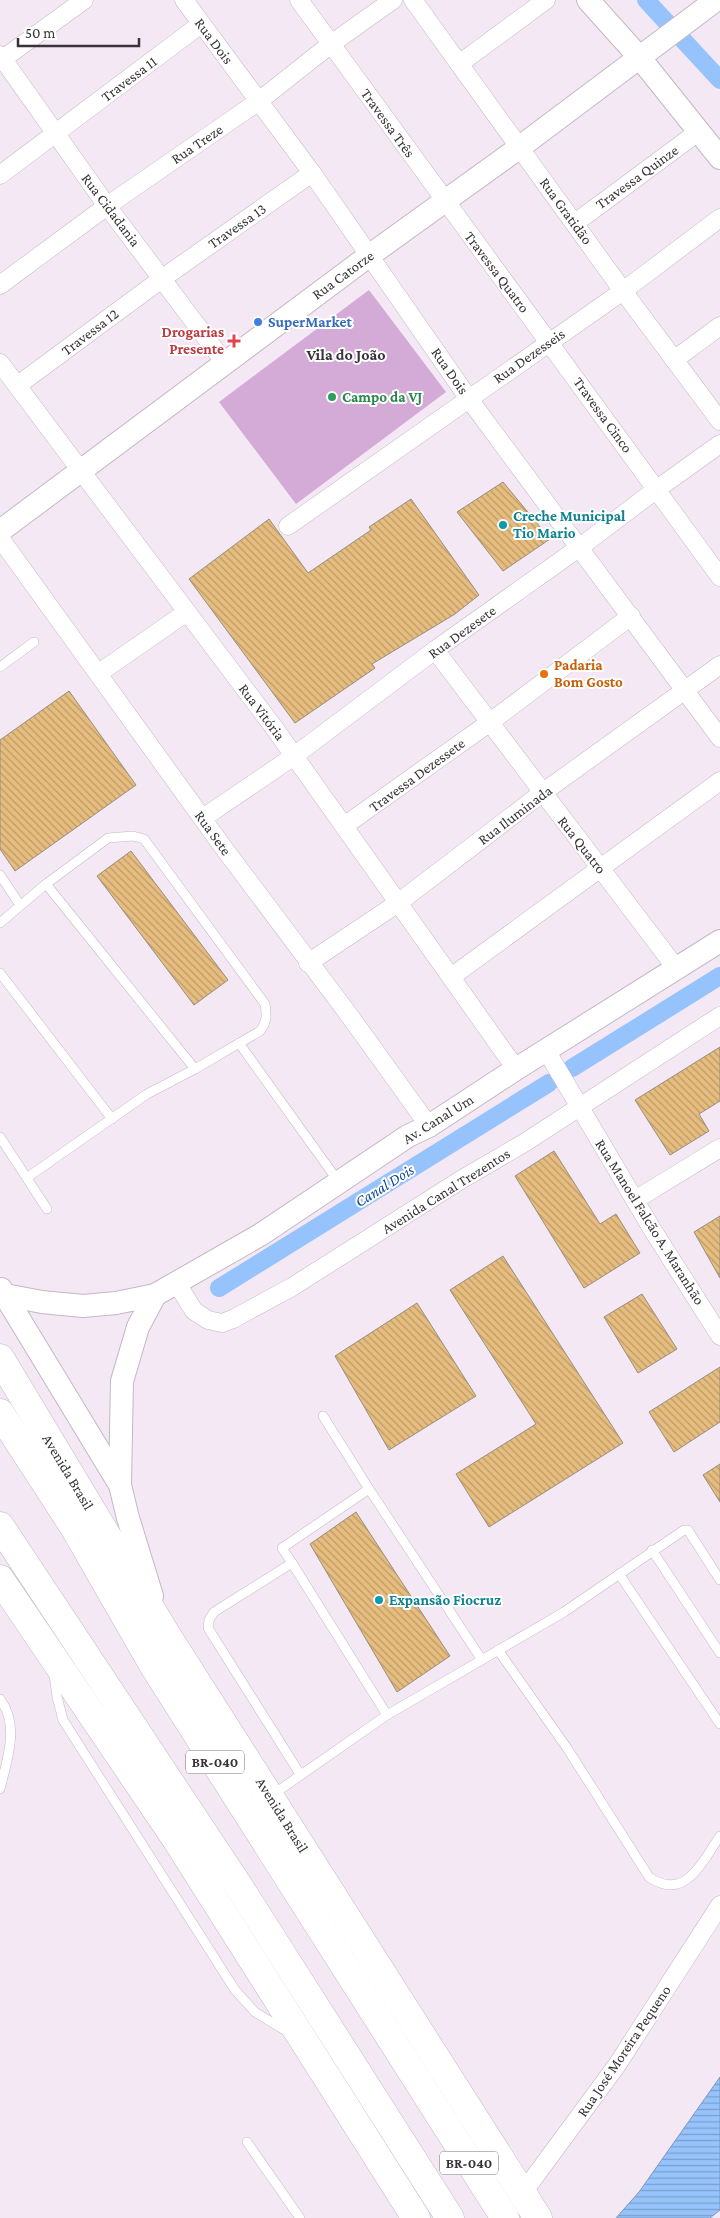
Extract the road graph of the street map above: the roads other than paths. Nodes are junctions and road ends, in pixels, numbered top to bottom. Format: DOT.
graph roads {
  1 [pos="84,0"];
  2 [pos="184,0"];
  3 [pos="299,0"];
  4 [pos="393,0"];
  5 [pos="413,0"];
  6 [pos="546,0"];
  7 [pos="710,1"];
  8 [pos="591,4"];
  9 [pos="201,24"];
  10 [pos="331,44"];
  11 [pos="1,58"];
  12 [pos="640,58"];
  13 [pos="459,64"];
  14 [pos="259,101"];
  15 [pos="698,132"];
  16 [pos="56,134"];
  17 [pos="520,147"];
  18 [pos="720,158"];
  19 [pos="312,173"];
  20 [pos="0,175"];
  21 [pos="445,201"];
  22 [pos="107,206"];
  23 [pos="720,218"];
  24 [pos="575,223"];
  25 [pos="370,255"];
  26 [pos="162,278"];
  27 [pos="0,285"];
  28 [pos="623,291"];
  29 [pos="720,326"];
  30 [pos="550,342"];
  31 [pos="674,360"];
  32 [pos="0,363"];
  33 [pos="224,363"];
  34 [pos="18,386"];
  35 [pos="469,399"];
  36 [pos="720,421"];
  37 [pos="720,444"];
  38 [pos="80,471"];
  39 [pos="657,489"];
  40 [pos="288,526"];
  41 [pos="0,531"];
  42 [pos="0,538"];
  43 [pos="580,547"];
  44 [pos="720,577"];
  45 [pos="187,612"];
  46 [pos="631,616"];
  47 [pos="34,642"];
  48 [pos="435,650"];
  49 [pos="720,665"];
  50 [pos="0,667"];
  51 [pos="99,673"];
  52 [pos="687,690"];
  53 [pos="489,723"];
  54 [pos="720,738"];
  55 [pos="294,756"];
  56 [pos="720,781"];
  57 [pos="542,793"];
  58 [pos="203,818"];
  59 [pos="344,826"];
  60 [pos="600,869"];
  61 [pos="0,875"];
  62 [pos="46,884"];
  63 [pos="398,902"];
  64 [pos="20,906"];
  65 [pos="0,923"];
  66 [pos="720,941"];
  67 [pos="308,963"];
  68 [pos="676,968"];
  69 [pos="0,973"];
  70 [pos="451,977"];
  71 [pos="720,1016"];
  72 [pos="240,1043"];
  73 [pos="546,1050"];
  74 [pos="195,1069"];
  75 [pos="516,1069"];
  76 [pos="579,1108"];
  77 [pos="112,1119"];
  78 [pos="429,1126"];
  79 [pos="0,1136"];
  80 [pos="720,1148"];
  81 [pos="28,1177"];
  82 [pos="339,1182"];
  83 [pos="635,1200"];
  84 [pos="48,1209"];
  85 [pos="176,1282"];
  86 [pos="3,1292"];
  87 [pos="155,1295"];
  88 [pos="720,1336"];
  89 [pos="0,1358"];
  90 [pos="0,1413"];
  91 [pos="323,1416"];
  92 [pos="120,1485"];
  93 [pos="369,1489"];
  94 [pos="0,1526"];
  95 [pos="652,1550"];
  96 [pos="292,1563"];
  97 [pos="619,1574"];
  98 [pos="0,1579"];
  99 [pos="720,1580"];
  100 [pos="166,1634"];
  101 [pos="498,1650"];
  102 [pos="720,1653"];
  103 [pos="482,1660"];
  104 [pos="0,1699"];
  105 [pos="387,1715"];
  106 [pos="720,1724"];
  107 [pos="300,1774"];
  108 [pos="273,1782"];
  109 [pos="0,1789"];
  110 [pos="720,1836"];
  111 [pos="720,1905"];
  112 [pos="248,2142"];
  113 [pos="522,2194"];
  114 [pos="411,2214"];
  115 [pos="300,2218"];
  116 [pos="450,2218"];
  117 [pos="505,2218"];
  118 [pos="538,2218"];
  1 -- 11 [label="street"];
  2 -- 9 [label="street, Rua Dois"];
  3 -- 10 [label="street, Travessa Três"];
  4 -- 10 [label="street, Rua Treze"];
  5 -- 13 [label="street, Rua Gratidão"];
  6 -- 13 [label="street"];
  7 -- 12 [label="street, Rua Catorze"];
  8 -- 12 [label="street"];
  9 -- 14 [label="street, Rua Dois"];
  9 -- 16 [label="street, Travessa 11"];
  10 -- 14 [label="street, Rua Treze"];
  10 -- 21 [label="street, Travessa Três"];
  11 -- 16 [label="street, Rua Cidadania"];
  12 -- 15 [label="street"];
  12 -- 17 [label="street, Rua Catorze"];
  13 -- 17 [label="street, Rua Gratidão"];
  14 -- 19 [label="street, Rua Dois"];
  14 -- 22 [label="street, Rua Treze"];
  15 -- 18 [label="street"];
  15 -- 24 [label="street, Travessa Quinze"];
  16 -- 20 [label="street, Travessa 11"];
  16 -- 22 [label="street, Rua Cidadania"];
  17 -- 21 [label="street, Rua Catorze"];
  17 -- 24 [label="street, Rua Gratidão"];
  19 -- 25 [label="street, Rua Dois"];
  19 -- 26 [label="street, Travessa 13"];
  21 -- 25 [label="street, Rua Catorze"];
  21 -- 30 [label="street, Travessa Quatro"];
  22 -- 26 [label="street, Rua Cidadania"];
  22 -- 27 [label="street, Rua Treze"];
  23 -- 28 [label="street, Rua Dezesseis"];
  24 -- 28 [label="street, Rua Gratidão"];
  25 -- 33 [label="street, Rua Catorze"];
  25 -- 35 [label="street, Rua Dois"];
  26 -- 33 [label="street, Rua Cidadania"];
  26 -- 34 [label="street, Travessa 12"];
  28 -- 30 [label="street, Rua Dezesseis"];
  28 -- 31 [label="street, Rua Gratidão"];
  29 -- 31 [label="street"];
  30 -- 35 [label="street, Rua Dezesseis"];
  30 -- 39 [label="street, Travessa Cinco"];
  31 -- 36 [label="street, Rua Gratidão"];
  32 -- 34 [label="street, Rua Vitória"];
  33 -- 38 [label="street, Rua Catorze"];
  34 -- 38 [label="street, Rua Vitória"];
  35 -- 40 [label="street, Rua Dezesseis"];
  35 -- 43 [label="street, Rua Dois"];
  37 -- 39 [label="street, Rua Dezesete"];
  38 -- 41 [label="street, Rua Catorze"];
  38 -- 45 [label="street, Rua Vitória"];
  39 -- 43 [label="street, Rua Dezesete"];
  39 -- 44 [label="street, Travessa Cinco"];
  42 -- 51 [label="street, Rua Sete"];
  43 -- 46 [label="street, Rua Dois"];
  43 -- 48 [label="street, Rua Dezesete"];
  45 -- 51 [label="street"];
  45 -- 55 [label="street, Rua Vitória"];
  46 -- 52 [label="street, Rua Dois"];
  46 -- 53 [label="street, Travessa Dezessete"];
  47 -- 50 [label="lane"];
  48 -- 53 [label="street, Rua Quatro"];
  48 -- 55 [label="street, Rua Dezesete"];
  49 -- 52 [label="street, Rua Iluminada"];
  51 -- 58 [label="street, Rua Sete"];
  52 -- 54 [label="street, Rua Dois"];
  52 -- 57 [label="street, Rua Iluminada"];
  53 -- 57 [label="street, Rua Quatro"];
  53 -- 59 [label="street, Travessa Dezessete"];
  55 -- 58 [label="street, Rua Dezesete"];
  55 -- 59 [label="street, Rua Vitória"];
  56 -- 60 [label="street"];
  57 -- 60 [label="street, Rua Quatro"];
  57 -- 63 [label="street, Rua Iluminada"];
  58 -- 67 [label="street, Rua Sete"];
  59 -- 63 [label="street, Rua Vitória"];
  60 -- 68 [label="street, Rua Quatro"];
  60 -- 70 [label="street"];
  61 -- 64 [label="lane"];
  62 -- 64 [label="lane"];
  62 -- 72 [label="lane"];
  62 -- 74 [label="lane"];
  63 -- 67 [label="street, Rua Iluminada"];
  63 -- 70 [label="street, Rua Vitória"];
  64 -- 65 [label="lane"];
  66 -- 68 [label="street, Av. Canal Um"];
  67 -- 78 [label="street, Rua Sete"];
  68 -- 73 [label="street, Av. Canal Um"];
  69 -- 77 [label="lane"];
  70 -- 75 [label="street, Rua Vitória"];
  71 -- 76 [label="street, Avenida Canal Trezentos"];
  72 -- 74 [label="lane"];
  72 -- 82 [label="lane"];
  73 -- 75 [label="street, Av. Canal Um"];
  73 -- 76 [label="street, Rua Manoel Falcão A. Maranhão"];
  74 -- 77 [label="lane"];
  75 -- 78 [label="street, Av. Canal Um"];
  76 -- 83 [label="street, Rua Manoel Falcão A. Maranhão"];
  76 -- 85 [label="street, Avenida Canal Trezentos"];
  77 -- 81 [label="lane"];
  78 -- 82 [label="street, Av. Canal Um"];
  79 -- 81 [label="lane"];
  80 -- 83 [label="street"];
  81 -- 84 [label="lane"];
  82 -- 85 [label="street, Av. Canal Um"];
  83 -- 88 [label="street, Rua Manoel Falcão A. Maranhão"];
  85 -- 87 [label="street, Av. Canal Um"];
  86 -- 87 [label="street"];
  86 -- 92 [label="street"];
  87 -- 92 [label="street"];
  89 -- 100 [label="highway, Avenida Brasil"];
  90 -- 117 [label="highway, Avenida Brasil / BR-040"];
  91 -- 93 [label="lane"];
  92 -- 100 [label="street"];
  93 -- 96 [label="lane"];
  93 -- 103 [label="lane"];
  94 -- 116 [label="highway, BR-040"];
  95 -- 97 [label="lane"];
  95 -- 99 [label="lane"];
  95 -- 102 [label="lane"];
  96 -- 105 [label="lane"];
  96 -- 107 [label="lane"];
  97 -- 101 [label="lane"];
  97 -- 106 [label="lane"];
  98 -- 114 [label="highway"];
  100 -- 113 [label="highway, Avenida Brasil"];
  101 -- 103 [label="lane"];
  101 -- 110 [label="lane"];
  103 -- 105 [label="lane"];
  104 -- 109 [label="lane"];
  105 -- 107 [label="lane"];
  107 -- 108 [label="lane"];
  111 -- 113 [label="street, Rua José Moreira Pequeno"];
  112 -- 115 [label="lane"];
  113 -- 118 [label="highway, Avenida Brasil"];
}
